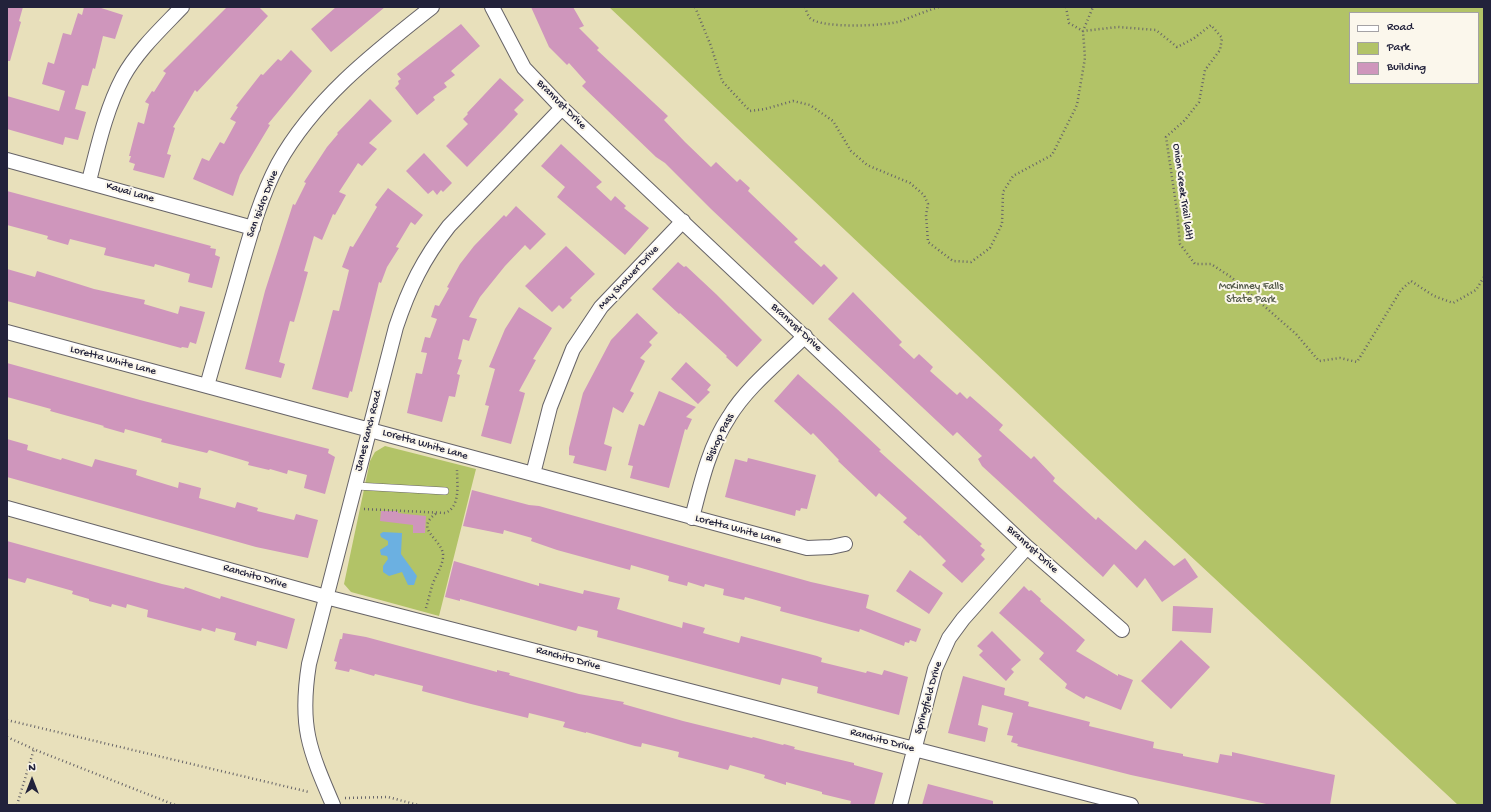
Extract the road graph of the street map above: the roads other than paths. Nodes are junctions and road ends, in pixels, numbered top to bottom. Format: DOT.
graph roads {
  1 [pos="182,7"];
  2 [pos="432,7"];
  3 [pos="492,7"];
  4 [pos="562,108"];
  5 [pos="7,160"];
  6 [pos="89,182"];
  7 [pos="683,221"];
  8 [pos="253,228"];
  9 [pos="7,332"];
  10 [pos="805,336"];
  11 [pos="207,386"];
  12 [pos="370,429"];
  13 [pos="533,474"];
  14 [pos="356,486"];
  15 [pos="445,491"];
  16 [pos="7,508"];
  17 [pos="692,518"];
  18 [pos="845,544"];
  19 [pos="1027,547"];
  20 [pos="326,597"];
  21 [pos="1122,630"];
  22 [pos="915,749"];
  23 [pos="333,805"];
  24 [pos="900,805"];
  25 [pos="1131,805"];
  1 -- 6 [label="street"];
  2 -- 8 [label="street, San Isidro Drive"];
  3 -- 4 [label="street, Branrust Drive"];
  4 -- 7 [label="street, Branrust Drive"];
  4 -- 12 [label="street, Janes Ranch Road"];
  5 -- 6 [label="street, Kauai Lane"];
  6 -- 8 [label="street, Kauai Lane"];
  7 -- 10 [label="street, Branrust Drive"];
  7 -- 13 [label="street, May Shower Drive"];
  8 -- 11 [label="street, San Isidro Drive"];
  9 -- 11 [label="street, Loretta White Lane"];
  10 -- 17 [label="street, Bishop Pass"];
  10 -- 19 [label="street, Branrust Drive"];
  11 -- 12 [label="street, Loretta White Lane"];
  12 -- 13 [label="street, Loretta White Lane"];
  12 -- 14 [label="street, Janes Ranch Road"];
  13 -- 17 [label="street, Loretta White Lane"];
  14 -- 15 [label="lane"];
  14 -- 20 [label="street, Janes Ranch Road"];
  16 -- 20 [label="street, Ranchito Drive"];
  17 -- 18 [label="street, Loretta White Lane"];
  19 -- 21 [label="street, Branrust Drive"];
  19 -- 22 [label="street, Springfield Drive"];
  20 -- 22 [label="street, Ranchito Drive"];
  20 -- 23 [label="street, Janes Ranch Road"];
  22 -- 24 [label="street, Springfield Drive"];
  22 -- 25 [label="street, Ranchito Drive"];
}
